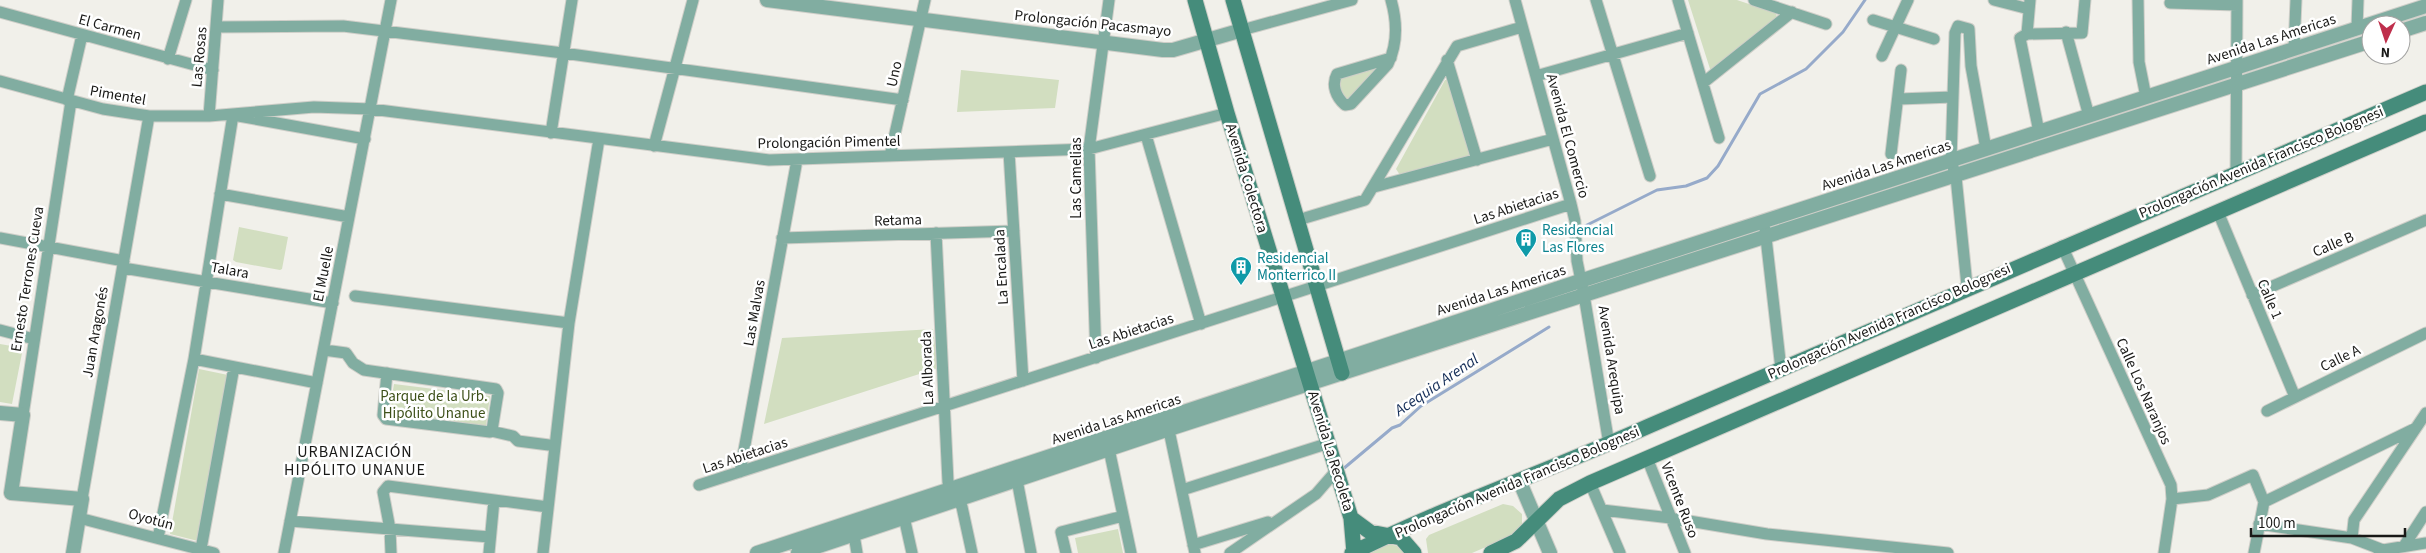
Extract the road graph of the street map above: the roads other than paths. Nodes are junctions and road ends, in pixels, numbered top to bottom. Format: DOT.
graph roads {
  1 [pos="186,0"];
  2 [pos="218,0"];
  3 [pos="391,0"];
  4 [pos="572,0"];
  5 [pos="693,0"];
  6 [pos="767,0"];
  7 [pos="925,0"];
  8 [pos="1108,0"];
  9 [pos="1195,0"];
  10 [pos="1233,0"];
  11 [pos="1352,0"];
  12 [pos="1392,0"];
  13 [pos="1515,0"];
  14 [pos="1596,0"];
  15 [pos="1678,0"];
  16 [pos="1754,0"];
  17 [pos="1908,0"];
  18 [pos="1994,0"];
  19 [pos="2085,0"];
  20 [pos="2138,0"];
  21 [pos="2296,0"];
  22 [pos="2358,0"];
  23 [pos="2237,2"];
  24 [pos="2170,3"];
  25 [pos="1314,5"];
  26 [pos="2030,5"];
  27 [pos="2426,6"];
  28 [pos="0,12"];
  29 [pos="1792,12"];
  30 [pos="922,20"];
  31 [pos="1873,20"];
  32 [pos="2426,23"];
  33 [pos="1826,24"];
  34 [pos="216,27"];
  35 [pos="1522,28"];
  36 [pos="1895,28"];
  37 [pos="2357,28"];
  38 [pos="2411,28"];
  39 [pos="1242,30"];
  40 [pos="385,31"];
  41 [pos="2066,32"];
  42 [pos="1688,33"];
  43 [pos="2027,34"];
  44 [pos="82,35"];
  45 [pos="1934,39"];
  46 [pos="1206,40"];
  47 [pos="1103,43"];
  48 [pos="2361,44"];
  49 [pos="2294,49"];
  50 [pos="563,53"];
  51 [pos="1613,55"];
  52 [pos="1882,56"];
  53 [pos="168,58"];
  54 [pos="1391,58"];
  55 [pos="1447,60"];
  56 [pos="2236,68"];
  57 [pos="675,69"];
  58 [pos="213,70"];
  59 [pos="1901,70"];
  60 [pos="1536,76"];
  61 [pos="0,81"];
  62 [pos="1702,83"];
  63 [pos="2237,85"];
  64 [pos="2426,92"];
  65 [pos="1952,97"];
  66 [pos="2146,97"];
  67 [pos="1899,99"];
  68 [pos="69,100"];
  69 [pos="903,100"];
  70 [pos="371,109"];
  71 [pos="1227,113"];
  72 [pos="233,114"];
  73 [pos="149,116"];
  74 [pos="209,116"];
  75 [pos="2089,116"];
  76 [pos="2426,122"];
  77 [pos="2039,132"];
  78 [pos="551,133"];
  79 [pos="1146,135"];
  80 [pos="1719,138"];
  81 [pos="365,139"];
  82 [pos="599,139"];
  83 [pos="1553,139"];
  84 [pos="654,146"];
  85 [pos="1089,148"];
  86 [pos="1986,149"];
  87 [pos="1009,152"];
  88 [pos="1891,154"];
  89 [pos="890,156"];
  90 [pos="796,160"];
  91 [pos="1477,160"];
  92 [pos="1951,160"];
  93 [pos="2236,173"];
  94 [pos="1650,176"];
  95 [pos="1956,177"];
  96 [pos="1374,187"];
  97 [pos="220,194"];
  98 [pos="1571,204"];
  99 [pos="2218,212"];
  100 [pos="350,217"];
  101 [pos="1298,220"];
  102 [pos="2426,220"];
  103 [pos="1763,222"];
  104 [pos="1014,231"];
  105 [pos="936,233"];
  106 [pos="1767,237"];
  107 [pos="0,238"];
  108 [pos="782,238"];
  109 [pos="2062,246"];
  110 [pos="48,247"];
  111 [pos="123,265"];
  112 [pos="2075,274"];
  113 [pos="206,281"];
  114 [pos="1317,286"];
  115 [pos="1968,286"];
  116 [pos="1582,288"];
  117 [pos="2252,295"];
  118 [pos="355,296"];
  119 [pos="1283,297"];
  120 [pos="333,303"];
  121 [pos="569,323"];
  122 [pos="1201,324"];
  123 [pos="0,330"];
  124 [pos="2426,333"];
  125 [pos="34,339"];
  126 [pos="324,350"];
  127 [pos="1096,358"];
  128 [pos="194,359"];
  129 [pos="1340,367"];
  130 [pos="234,368"];
  131 [pos="1781,369"];
  132 [pos="387,373"];
  133 [pos="1309,378"];
  134 [pos="1023,381"];
  135 [pos="317,382"];
  136 [pos="2295,397"];
  137 [pos="943,407"];
  138 [pos="2267,410"];
  139 [pos="0,413"];
  140 [pos="2426,413"];
  141 [pos="23,415"];
  142 [pos="1168,424"];
  143 [pos="2416,428"];
  144 [pos="491,431"];
  145 [pos="1329,443"];
  146 [pos="1609,444"];
  147 [pos="549,445"];
  148 [pos="1110,449"];
  149 [pos="1647,458"];
  150 [pos="1336,471"];
  151 [pos="740,472"];
  152 [pos="1017,480"];
  153 [pos="1519,480"];
  154 [pos="1590,483"];
  155 [pos="699,485"];
  156 [pos="1182,490"];
  157 [pos="5,492"];
  158 [pos="954,495"];
  159 [pos="82,499"];
  160 [pos="2172,499"];
  161 [pos="494,500"];
  162 [pos="2264,502"];
  163 [pos="548,507"];
  164 [pos="1602,510"];
  165 [pos="2426,512"];
  166 [pos="1123,516"];
  167 [pos="904,517"];
  168 [pos="79,518"];
  169 [pos="1351,518"];
  170 [pos="1671,518"];
  171 [pos="1279,519"];
  172 [pos="1537,520"];
  173 [pos="290,521"];
  174 [pos="2259,524"];
  175 [pos="390,529"];
  176 [pos="854,535"];
  177 [pos="1392,535"];
  178 [pos="490,537"];
  179 [pos="158,538"];
  180 [pos="2352,538"];
  181 [pos="2426,543"];
  182 [pos="2404,546"];
  183 [pos="201,549"];
  184 [pos="1194,549"];
  185 [pos="1904,550"];
  186 [pos="2381,552"];
  187 [pos="73,553"];
  188 [pos="214,553"];
  189 [pos="284,553"];
  190 [pos="391,553"];
  191 [pos="489,553"];
  192 [pos="543,553"];
  193 [pos="758,553"];
  194 [pos="800,553"];
  195 [pos="858,553"];
  196 [pos="912,553"];
  197 [pos="972,553"];
  198 [pos="1031,553"];
  199 [pos="1066,553"];
  200 [pos="1131,553"];
  201 [pos="1230,553"];
  202 [pos="1353,553"];
  203 [pos="1414,553"];
  204 [pos="1490,553"];
  205 [pos="1550,553"];
  206 [pos="1620,553"];
  207 [pos="1685,553"];
  208 [pos="1948,553"];
  209 [pos="2164,553"];
  210 [pos="2254,553"];
  1 -- 53 [label="street"];
  2 -- 34 [label="street, Las Rosas"];
  3 -- 40 [label="street, El Muelle"];
  4 -- 50 [label="street"];
  5 -- 57 [label="street"];
  6 -- 30 [label="street, Prolongación Pacasmayo"];
  7 -- 30 [label="street, Uno"];
  8 -- 47 [label="street, Las Camelias"];
  9 -- 46 [label="main road, Avenida Colectora"];
  10 -- 39 [label="main road"];
  11 -- 25 [label="street, Prolongación Pacasmayo"];
  12 -- 54 [label="street"];
  13 -- 35 [label="street, Avenida El Comercio"];
  14 -- 51 [label="street"];
  15 -- 42 [label="street"];
  16 -- 29 [label="street"];
  17 -- 36 [label="street"];
  18 -- 26 [label="street"];
  19 -- 41 [label="street"];
  20 -- 66 [label="street"];
  21 -- 49 [label="street"];
  22 -- 37 [label="street"];
  23 -- 24 [label="street"];
  23 -- 56 [label="street"];
  25 -- 39 [label="street, Prolongación Pacasmayo"];
  26 -- 43 [label="street"];
  27 -- 37 [label="street, Avenida Las Americas"];
  28 -- 44 [label="street, El Carmen"];
  29 -- 33 [label="street"];
  29 -- 62 [label="street"];
  30 -- 47 [label="street, Prolongación Pacasmayo"];
  30 -- 69 [label="street, Uno"];
  31 -- 36 [label="street"];
  32 -- 38 [label="street"];
  34 -- 40 [label="street"];
  34 -- 58 [label="street, Las Rosas"];
  35 -- 55 [label="street"];
  35 -- 60 [label="street, Avenida El Comercio"];
  36 -- 45 [label="street"];
  36 -- 52 [label="street"];
  37 -- 49 [label="street, Avenida Las Americas"];
  39 -- 46 [label="street, Prolongación Pacasmayo"];
  39 -- 101 [label="main road"];
  40 -- 50 [label="street"];
  40 -- 70 [label="street, El Muelle"];
  41 -- 43 [label="street"];
  41 -- 75 [label="street"];
  42 -- 51 [label="street"];
  42 -- 62 [label="street"];
  43 -- 77 [label="street"];
  44 -- 53 [label="street, El Carmen"];
  44 -- 68 [label="street, Ernesto Terrones Cueva"];
  46 -- 47 [label="street, Prolongación Pacasmayo"];
  46 -- 71 [label="main road, Avenida Colectora"];
  47 -- 85 [label="street, Las Camelias"];
  48 -- 63 [label="street, Avenida Las Americas"];
  49 -- 56 [label="street, Avenida Las Americas"];
  50 -- 57 [label="street"];
  50 -- 78 [label="street"];
  51 -- 60 [label="street"];
  51 -- 94 [label="street"];
  53 -- 58 [label="street, El Carmen"];
  54 -- 54 [label="street"];
  55 -- 91 [label="street"];
  55 -- 96 [label="street"];
  56 -- 63 [label="street"];
  56 -- 66 [label="street, Avenida Las Americas"];
  57 -- 69 [label="street"];
  57 -- 84 [label="street"];
  58 -- 74 [label="street, Las Rosas"];
  59 -- 67 [label="street"];
  60 -- 83 [label="street, Avenida El Comercio"];
  61 -- 68 [label="street, Pimentel"];
  62 -- 80 [label="street"];
  63 -- 93 [label="street"];
  63 -- 95 [label="street, Avenida Las Americas"];
  64 -- 93 [label="main road, Prolongación Avenida Francisco Bolognesi"];
  65 -- 67 [label="street"];
  65 -- 86 [label="street"];
  65 -- 92 [label="street"];
  66 -- 75 [label="street, Avenida Las Americas"];
  67 -- 88 [label="street"];
  68 -- 73 [label="street, Pimentel"];
  68 -- 110 [label="street, Ernesto Terrones Cueva"];
  69 -- 89 [label="street, Uno"];
  70 -- 72 [label="street, Pimentel"];
  70 -- 78 [label="street, Prolongación Pimentel"];
  70 -- 81 [label="street, El Muelle"];
  71 -- 79 [label="street, Prolongación Pimentel"];
  71 -- 119 [label="main road, Avenida Colectora"];
  72 -- 74 [label="street, Pimentel"];
  72 -- 81 [label="street, Pimentel"];
  72 -- 97 [label="street"];
  73 -- 74 [label="street, Pimentel"];
  73 -- 111 [label="street, Juan Aragonés"];
  75 -- 77 [label="street, Avenida Las Americas"];
  76 -- 99 [label="main road, Prolongación Avenida Francisco Bolognesi"];
  77 -- 86 [label="street, Avenida Las Americas"];
  78 -- 82 [label="street, Prolongación Pimentel"];
  79 -- 85 [label="street, Prolongación Pimentel"];
  79 -- 122 [label="street"];
  81 -- 100 [label="street, El Muelle"];
  82 -- 84 [label="street, Prolongación Pimentel"];
  82 -- 121 [label="street"];
  83 -- 91 [label="street"];
  83 -- 98 [label="street, Avenida El Comercio"];
  84 -- 90 [label="street, Prolongación Pimentel"];
  85 -- 87 [label="street, Prolongación Pimentel"];
  85 -- 127 [label="street, Las Camelias"];
  86 -- 92 [label="street, Avenida Las Americas"];
  87 -- 89 [label="street, Prolongación Pimentel"];
  87 -- 104 [label="street, La Encalada"];
  89 -- 90 [label="street, Prolongación Pimentel"];
  90 -- 108 [label="street, Las Malvas"];
  91 -- 96 [label="street"];
  92 -- 95 [label="street"];
  92 -- 103 [label="street, Avenida Las Americas"];
  93 -- 109 [label="main road, Prolongación Avenida Francisco Bolognesi"];
  95 -- 106 [label="street, Avenida Las Americas"];
  95 -- 115 [label="street"];
  96 -- 101 [label="street"];
  97 -- 100 [label="street"];
  97 -- 113 [label="street"];
  98 -- 114 [label="street, Las Abietacias"];
  98 -- 116 [label="street, Avenida El Comercio"];
  99 -- 112 [label="main road, Prolongación Avenida Francisco Bolognesi"];
  99 -- 117 [label="street, Calle 1"];
  100 -- 120 [label="street, El Muelle"];
  101 -- 114 [label="main road"];
  102 -- 117 [label="street, Calle B"];
  103 -- 106 [label="street"];
  103 -- 116 [label="street, Avenida Las Americas"];
  104 -- 105 [label="street, Retama"];
  104 -- 134 [label="street, La Encalada"];
  105 -- 108 [label="street, Retama"];
  105 -- 137 [label="street, La Alborada"];
  106 -- 116 [label="street, Avenida Las Americas"];
  106 -- 131 [label="street"];
  107 -- 110 [label="street, Talara"];
  108 -- 151 [label="street, Las Malvas"];
  109 -- 112 [label="street, Calle Los Naranjos"];
  109 -- 115 [label="main road, Prolongación Avenida Francisco Bolognesi"];
  110 -- 111 [label="street, Talara"];
  110 -- 125 [label="street, Ernesto Terrones Cueva"];
  111 -- 113 [label="street, Talara"];
  111 -- 159 [label="street, Juan Aragonés"];
  112 -- 149 [label="main road, Prolongación Avenida Francisco Bolognesi"];
  112 -- 160 [label="street, Calle Los Naranjos"];
  113 -- 120 [label="street, Talara"];
  113 -- 128 [label="street"];
  114 -- 119 [label="street, Las Abietacias"];
  114 -- 129 [label="main road"];
  115 -- 131 [label="main road, Prolongación Avenida Francisco Bolognesi"];
  116 -- 129 [label="street, Avenida Las Americas"];
  116 -- 146 [label="street, Avenida Arequipa"];
  117 -- 136 [label="street, Calle 1"];
  118 -- 121 [label="street"];
  119 -- 122 [label="street, Las Abietacias"];
  119 -- 133 [label="main road, Avenida Colectora"];
  120 -- 126 [label="street, El Muelle"];
  121 -- 163 [label="street"];
  122 -- 127 [label="street, Las Abietacias"];
  123 -- 125 [label="street"];
  124 -- 136 [label="street, Calle A"];
  125 -- 141 [label="street, Ernesto Terrones Cueva"];
  126 -- 132 [label="street"];
  126 -- 135 [label="street, El Muelle"];
  127 -- 134 [label="street, Las Abietacias"];
  128 -- 130 [label="street"];
  128 -- 179 [label="street"];
  129 -- 133 [label="street, Avenida Las Americas"];
  130 -- 135 [label="street"];
  130 -- 183 [label="street"];
  131 -- 146 [label="main road, Prolongación Avenida Francisco Bolognesi"];
  132 -- 144 [label="street"];
  132 -- 144 [label="street"];
  133 -- 142 [label="street, Avenida Las Americas"];
  133 -- 145 [label="main road, Avenida La Recoleta"];
  134 -- 137 [label="street, Las Abietacias"];
  135 -- 173 [label="street, El Muelle"];
  136 -- 138 [label="street, Calle A"];
  137 -- 151 [label="street, Las Abietacias"];
  137 -- 158 [label="street, La Alborada"];
  139 -- 141 [label="street"];
  140 -- 143 [label="street"];
  141 -- 157 [label="street, Ernesto Terrones Cueva"];
  142 -- 148 [label="street, Avenida Las Americas"];
  142 -- 156 [label="street"];
  142 -- 158 [label="street, Avenida Las Americas"];
  143 -- 162 [label="street"];
  143 -- 180 [label="street"];
  144 -- 147 [label="street"];
  145 -- 150 [label="main road, Avenida La Recoleta"];
  145 -- 156 [label="street"];
  146 -- 153 [label="main road, Prolongación Avenida Francisco Bolognesi"];
  148 -- 152 [label="street, Avenida Las Americas"];
  148 -- 166 [label="street"];
  149 -- 154 [label="main road, Prolongación Avenida Francisco Bolognesi"];
  149 -- 170 [label="street, Vicente Ruso"];
  150 -- 169 [label="main road, Avenida La Recoleta"];
  150 -- 171 [label="street"];
  151 -- 155 [label="street, Las Abietacias"];
  152 -- 158 [label="street, Avenida Las Americas"];
  152 -- 198 [label="street"];
  153 -- 172 [label="street"];
  153 -- 177 [label="main road, Prolongación Avenida Francisco Bolognesi"];
  154 -- 164 [label="street"];
  154 -- 172 [label="main road, Prolongación Avenida Francisco Bolognesi"];
  156 -- 184 [label="street"];
  157 -- 159 [label="street"];
  158 -- 167 [label="street, Avenida Las Americas"];
  158 -- 193 [label="street, Avenida Las Americas"];
  158 -- 197 [label="street, La Alborada"];
  159 -- 168 [label="street, Juan Aragonés"];
  160 -- 162 [label="street"];
  160 -- 209 [label="street, Calle Los Naranjos"];
  161 -- 163 [label="street"];
  161 -- 175 [label="street"];
  161 -- 178 [label="street"];
  162 -- 174 [label="street"];
  163 -- 192 [label="street"];
  164 -- 170 [label="street"];
  164 -- 206 [label="street"];
  165 -- 182 [label="street"];
  166 -- 199 [label="street"];
  166 -- 200 [label="street"];
  167 -- 176 [label="street, Avenida Las Americas"];
  167 -- 196 [label="street"];
  168 -- 179 [label="street, Oyotún"];
  168 -- 187 [label="street, Juan Aragonés"];
  169 -- 177 [label="main road, Avenida La Recoleta"];
  169 -- 202 [label="main road, Avenida La Recoleta"];
  170 -- 185 [label="street"];
  170 -- 207 [label="street, Vicente Ruso"];
  171 -- 184 [label="street"];
  171 -- 201 [label="street"];
  172 -- 204 [label="main road, Prolongación Avenida Francisco Bolognesi"];
  172 -- 205 [label="street"];
  173 -- 175 [label="street"];
  173 -- 189 [label="street, El Muelle"];
  174 -- 180 [label="street"];
  174 -- 210 [label="street"];
  175 -- 178 [label="street"];
  175 -- 190 [label="street"];
  176 -- 194 [label="street, Avenida Las Americas"];
  176 -- 195 [label="street"];
  177 -- 202 [label="main road, Prolongación Avenida Francisco Bolognesi"];
  177 -- 203 [label="main road"];
  178 -- 191 [label="street"];
  179 -- 183 [label="street, Oyotún"];
  180 -- 186 [label="street"];
  181 -- 182 [label="street"];
  182 -- 186 [label="street"];
  183 -- 188 [label="street, Oyotún"];
  185 -- 208 [label="street"];
}
